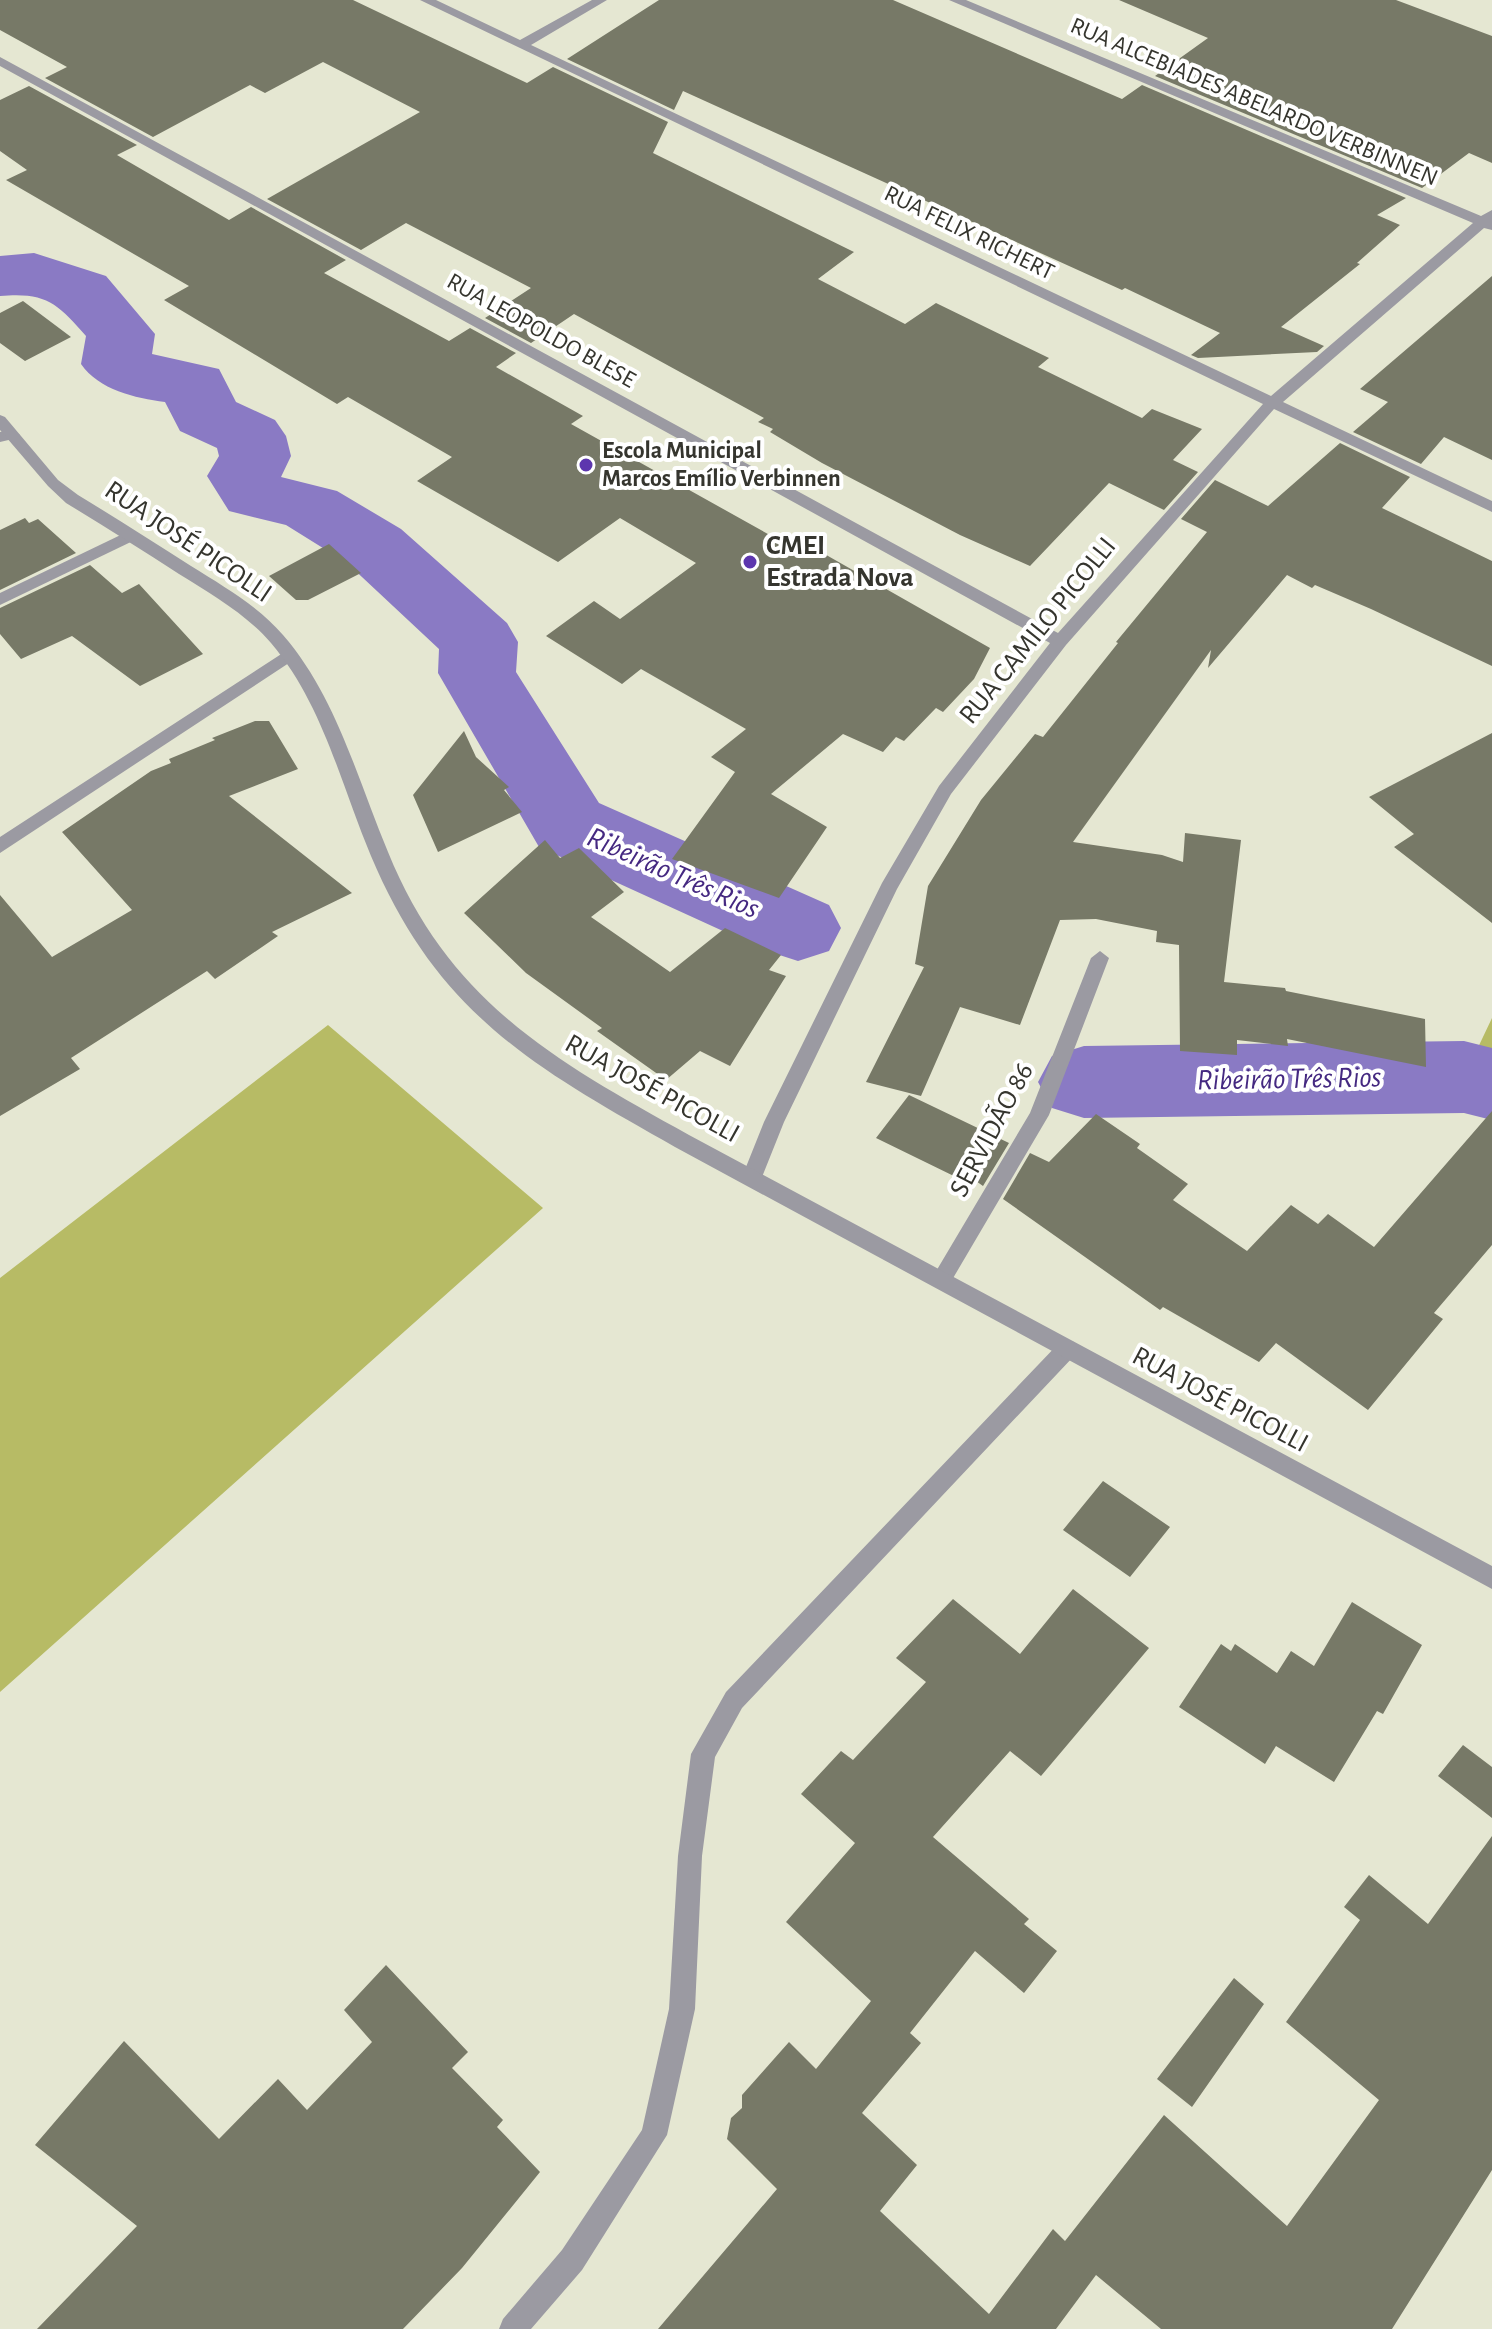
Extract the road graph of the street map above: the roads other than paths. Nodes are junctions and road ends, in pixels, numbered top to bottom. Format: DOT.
graph roads {
  1 [pos="426,0"];
  2 [pos="601,0"];
  3 [pos="955,0"];
  4 [pos="521,45"];
  5 [pos="0,61"];
  6 [pos="1489,221"];
  7 [pos="1271,404"];
  8 [pos="0,420"];
  9 [pos="6,436"];
  10 [pos="1492,507"];
  11 [pos="131,535"];
  12 [pos="0,600"];
  13 [pos="1060,641"];
  14 [pos="289,655"];
  15 [pos="0,846"];
  16 [pos="1100,958"];
  17 [pos="752,1177"];
  18 [pos="942,1279"];
  19 [pos="1067,1349"];
  20 [pos="1492,1578"];
  21 [pos="513,2329"];
  1 -- 4 [label="street, RUA FELIX RICHERT"];
  2 -- 4 [label="street"];
  3 -- 6 [label="street, RUA ALCEBIADES ABELARDO VERBINNEN"];
  4 -- 7 [label="street, RUA FELIX RICHERT"];
  5 -- 13 [label="street, RUA LEOPOLDO BLESE"];
  6 -- 7 [label="street, RUA CAMILO PICOLLI"];
  7 -- 10 [label="street, RUA FELIX RICHERT"];
  7 -- 13 [label="street, RUA CAMILO PICOLLI"];
  8 -- 9 [label="street, RUA JOSÉ PICOLLI"];
  9 -- 11 [label="street, RUA JOSÉ PICOLLI"];
  11 -- 12 [label="street"];
  11 -- 14 [label="street, RUA JOSÉ PICOLLI"];
  13 -- 17 [label="street, RUA CAMILO PICOLLI"];
  14 -- 15 [label="street"];
  14 -- 17 [label="street, RUA JOSÉ PICOLLI"];
  16 -- 18 [label="street, SERVIDÃO 86"];
  17 -- 18 [label="street, RUA JOSÉ PICOLLI"];
  18 -- 19 [label="street, RUA JOSÉ PICOLLI"];
  19 -- 20 [label="street, RUA JOSÉ PICOLLI"];
  19 -- 21 [label="street"];
}
